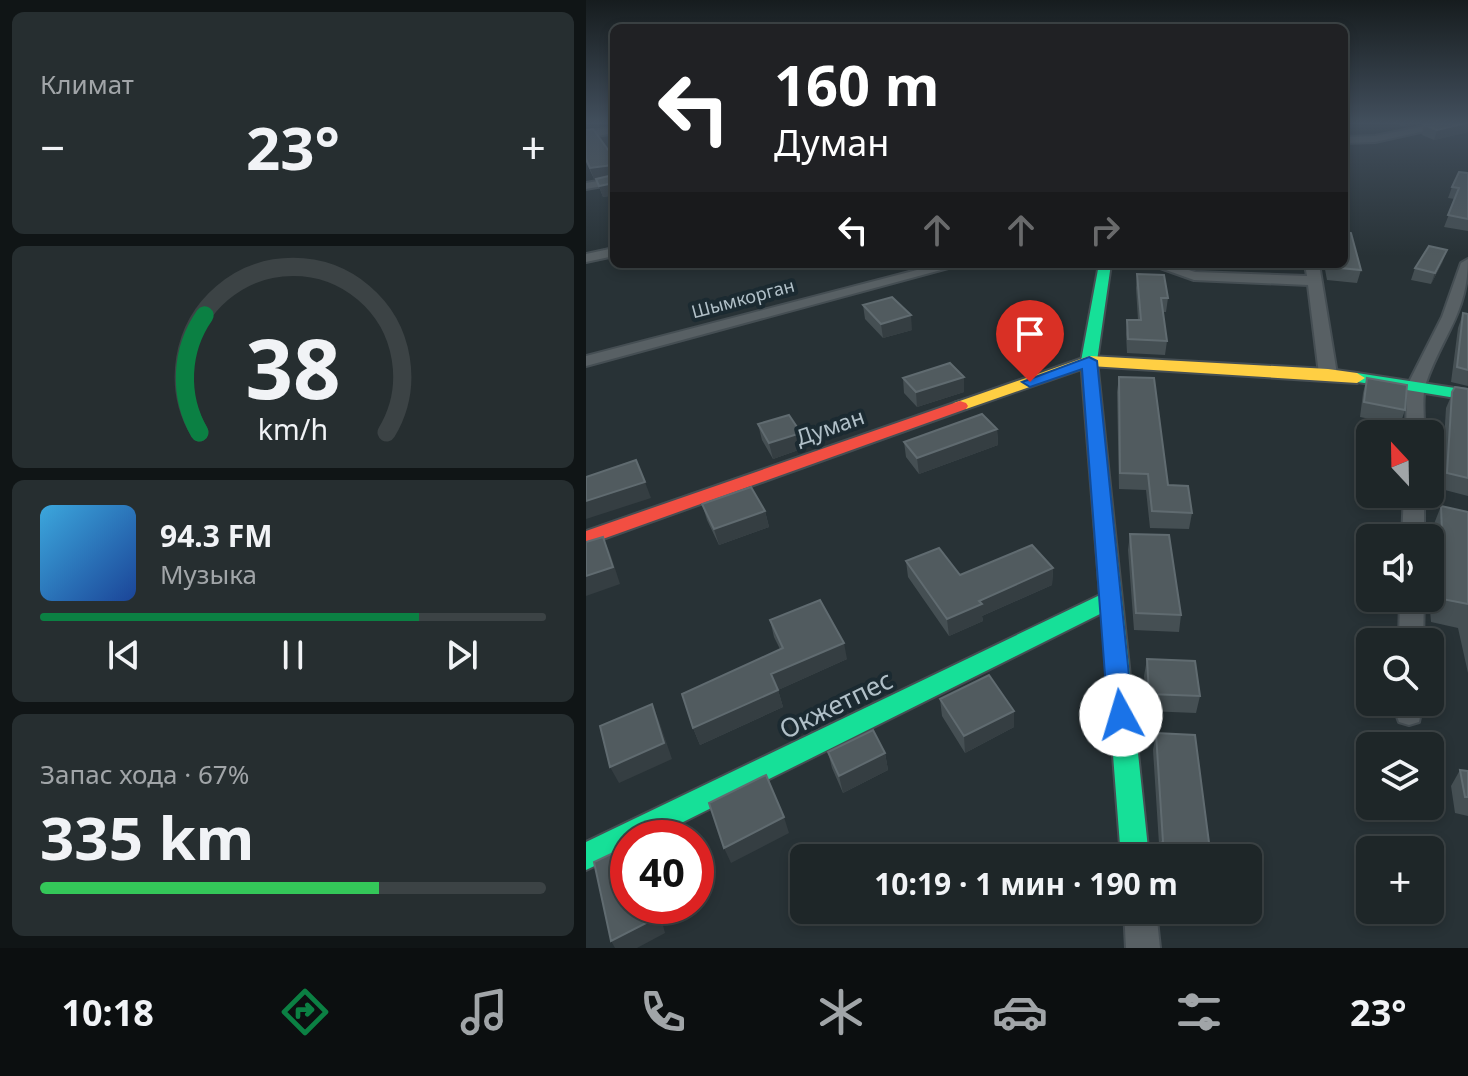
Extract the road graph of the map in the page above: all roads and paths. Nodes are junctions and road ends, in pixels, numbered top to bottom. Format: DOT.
graph roads {
  1 [pos="610,182"];
  2 [pos="586,186"];
  3 [pos="610,253"];
  4 [pos="586,258"];
  5 [pos="1468,263"];
  6 [pos="941,268"];
  7 [pos="1104,268"];
  8 [pos="1169,268"];
  9 [pos="1312,268"];
  10 [pos="1314,281"];
  11 [pos="586,361"];
  12 [pos="1089,361"];
  13 [pos="1328,374"];
  14 [pos="1416,386"];
  15 [pos="1468,395"];
  16 [pos="1415,420"];
  17 [pos="586,538"];
  18 [pos="1109,600"];
  19 [pos="1134,844"];
  20 [pos="586,856"];
  21 [pos="1141,924"];
  22 [pos="1143,948"];
  1 -- 2 [label="street"];
  3 -- 4 [label="street"];
  5 -- 14 [label="street"];
  6 -- 11 [label="street, Шымкорган"];
  7 -- 12 [label="street"];
  8 -- 10 [label="street"];
  9 -- 10 [label="street"];
  10 -- 13 [label="street"];
  12 -- 13 [label="street"];
  12 -- 17 [label="street, Думан"];
  12 -- 18 [label="street"];
  13 -- 14 [label="street"];
  14 -- 15 [label="street"];
  14 -- 16 [label="street"];
  18 -- 19 [label="street"];
  18 -- 20 [label="street, Окжетпес"];
  21 -- 22 [label="street"];
}
